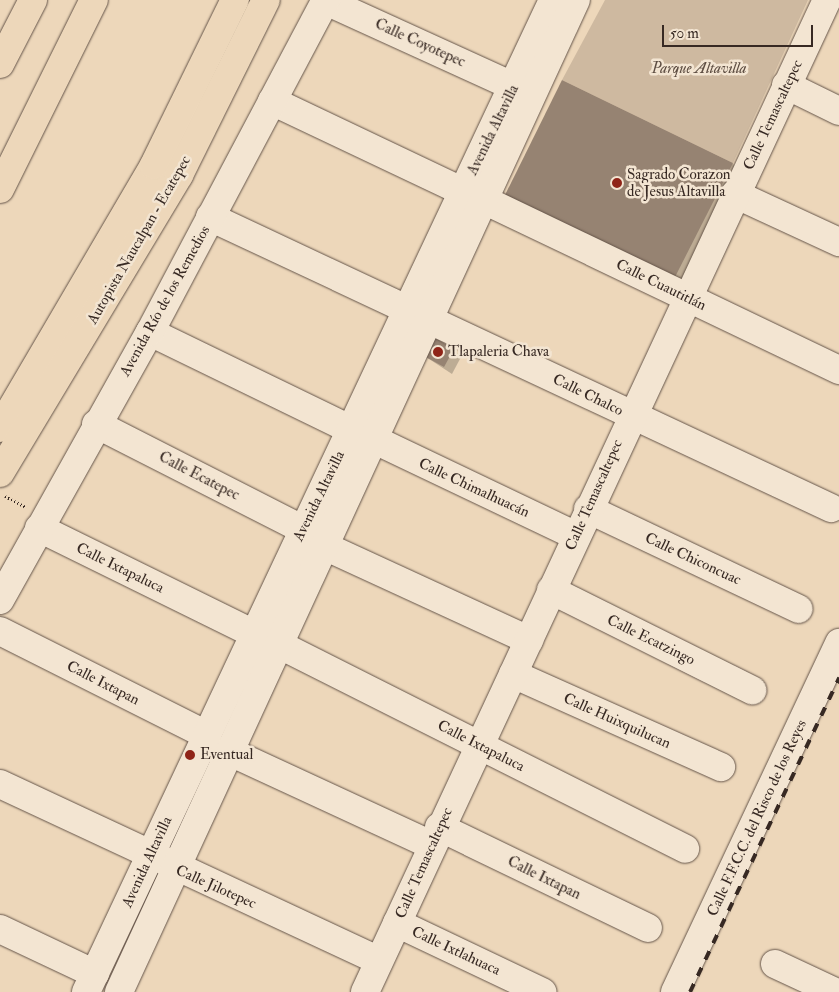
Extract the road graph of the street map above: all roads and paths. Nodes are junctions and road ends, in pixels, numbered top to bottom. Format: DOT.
graph roads {
  1 [pos="33,0"];
  2 [pos="94,0"];
  3 [pos="235,0"];
  4 [pos="266,0"];
  5 [pos="326,0"];
  6 [pos="553,0"];
  7 [pos="576,0"];
  8 [pos="827,0"];
  9 [pos="0,64"];
  10 [pos="786,85"];
  11 [pos="515,87"];
  12 [pos="272,101"];
  13 [pos="839,112"];
  14 [pos="0,189"];
  15 [pos="735,194"];
  16 [pos="474,196"];
  17 [pos="210,217"];
  18 [pos="839,242"];
  19 [pos="686,297"];
  20 [pos="419,313"];
  21 [pos="150,332"];
  22 [pos="839,370"];
  23 [pos="630,415"];
  24 [pos="96,424"];
  25 [pos="0,428"];
  26 [pos="362,435"];
  27 [pos="0,473"];
  28 [pos="0,494"];
  29 [pos="831,508"];
  30 [pos="588,509"];
  31 [pos="38,520"];
  32 [pos="576,536"];
  33 [pos="312,537"];
  34 [pos="551,590"];
  35 [pos="0,600"];
  36 [pos="799,609"];
  37 [pos="0,631"];
  38 [pos="265,639"];
  39 [pos="529,640"];
  40 [pos="839,643"];
  41 [pos="513,674"];
  42 [pos="752,690"];
  43 [pos="207,735"];
  44 [pos="479,745"];
  45 [pos="228,751"];
  46 [pos="721,767"];
  47 [pos="0,784"];
  48 [pos="435,836"];
  49 [pos="685,849"];
  50 [pos="149,857"];
  51 [pos="176,869"];
  52 [pos="397,923"];
  53 [pos="648,928"];
  54 [pos="0,930"];
  55 [pos="379,961"];
  56 [pos="775,964"];
  57 [pos="90,983"];
  58 [pos="124,990"];
  59 [pos="365,992"];
  60 [pos="542,992"];
  61 [pos="675,992"];
  62 [pos="835,992"];
  1 -- 9 [label="highway"];
  2 -- 14 [label="highway"];
  3 -- 25 [label="highway, Autopista Naucalpan - Ecatepec"];
  4 -- 27 [label="highway, Autopista Naucalpan - Ecatepec"];
  5 -- 11 [label="street, Calle Coyotepec"];
  5 -- 12 [label="street, Avenida Río de los Remedios"];
  6 -- 11 [label="street, Avenida Altavilla"];
  7 -- 16 [label="street, Avenida Altavilla"];
  8 -- 10 [label="street, Calle Temascaltepec"];
  10 -- 13 [label="street"];
  10 -- 15 [label="street, Calle Temascaltepec"];
  11 -- 16 [label="street, Avenida Altavilla"];
  12 -- 16 [label="street, Calle Cuautitlán"];
  12 -- 17 [label="street, Avenida Río de los Remedios"];
  15 -- 18 [label="street"];
  15 -- 19 [label="street, Calle Temascaltepec"];
  16 -- 19 [label="street, Calle Cuautitlán"];
  16 -- 20 [label="street, Avenida Altavilla"];
  17 -- 20 [label="street, Calle Chalco"];
  17 -- 21 [label="street, Avenida Río de los Remedios"];
  19 -- 22 [label="street, Calle Cuautitlán"];
  19 -- 23 [label="street, Calle Temascaltepec"];
  20 -- 23 [label="street, Calle Chalco"];
  20 -- 26 [label="street, Avenida Altavilla"];
  21 -- 24 [label="street, Avenida Río de los Remedios"];
  21 -- 26 [label="street, Calle Chimalhuacán"];
  23 -- 29 [label="street, Calle Chalco"];
  23 -- 30 [label="street, Calle Temascaltepec"];
  24 -- 31 [label="street, Avenida Río de los Remedios"];
  24 -- 33 [label="street, Calle Ecatepec"];
  26 -- 32 [label="street, Calle Chimalhuacán"];
  26 -- 33 [label="street, Avenida Altavilla"];
  28 -- 31 [label="path"];
  30 -- 32 [label="street, Calle Temascaltepec"];
  30 -- 36 [label="street, Calle Chiconcuac"];
  31 -- 35 [label="street, Avenida Río de los Remedios"];
  31 -- 38 [label="street, Calle Ixtapaluca"];
  32 -- 34 [label="street, Calle Temascaltepec"];
  33 -- 38 [label="street, Avenida Altavilla"];
  33 -- 39 [label="street, Calle Ecatepec"];
  34 -- 39 [label="street, Calle Temascaltepec"];
  34 -- 42 [label="street, Calle Ecatzingo"];
  37 -- 43 [label="street, Calle Ixtapan"];
  38 -- 43 [label="street, Avenida Altavilla"];
  38 -- 44 [label="street, Calle Ixtapaluca"];
  38 -- 45 [label="street, Avenida Altavilla"];
  39 -- 41 [label="street, Calle Temascaltepec"];
  40 -- 61 [label="street, Calle F.F.C.C. del Risco de los Reyes"];
  41 -- 44 [label="street, Calle Temascaltepec"];
  41 -- 46 [label="street, Calle Huixquilucan"];
  43 -- 50 [label="street, Avenida Altavilla"];
  44 -- 48 [label="street, Calle Temascaltepec"];
  44 -- 49 [label="street, Calle Ixtapaluca"];
  45 -- 48 [label="street, Calle Ixtapan"];
  45 -- 51 [label="street, Avenida Altavilla"];
  47 -- 50 [label="street, Calle Jilotepec"];
  48 -- 52 [label="street, Calle Temascaltepec"];
  48 -- 53 [label="street, Calle Ixtapan"];
  50 -- 51 [label="street, Calle Jilotepec"];
  50 -- 57 [label="street, Avenida Altavilla"];
  51 -- 55 [label="street, Calle Jilotepec"];
  51 -- 58 [label="street, Avenida Altavilla"];
  52 -- 55 [label="street, Calle Temascaltepec"];
  52 -- 60 [label="street, Calle Ixtlahuaca"];
  54 -- 57 [label="street"];
  55 -- 59 [label="street, Calle Temascaltepec"];
  56 -- 62 [label="street"];
}
